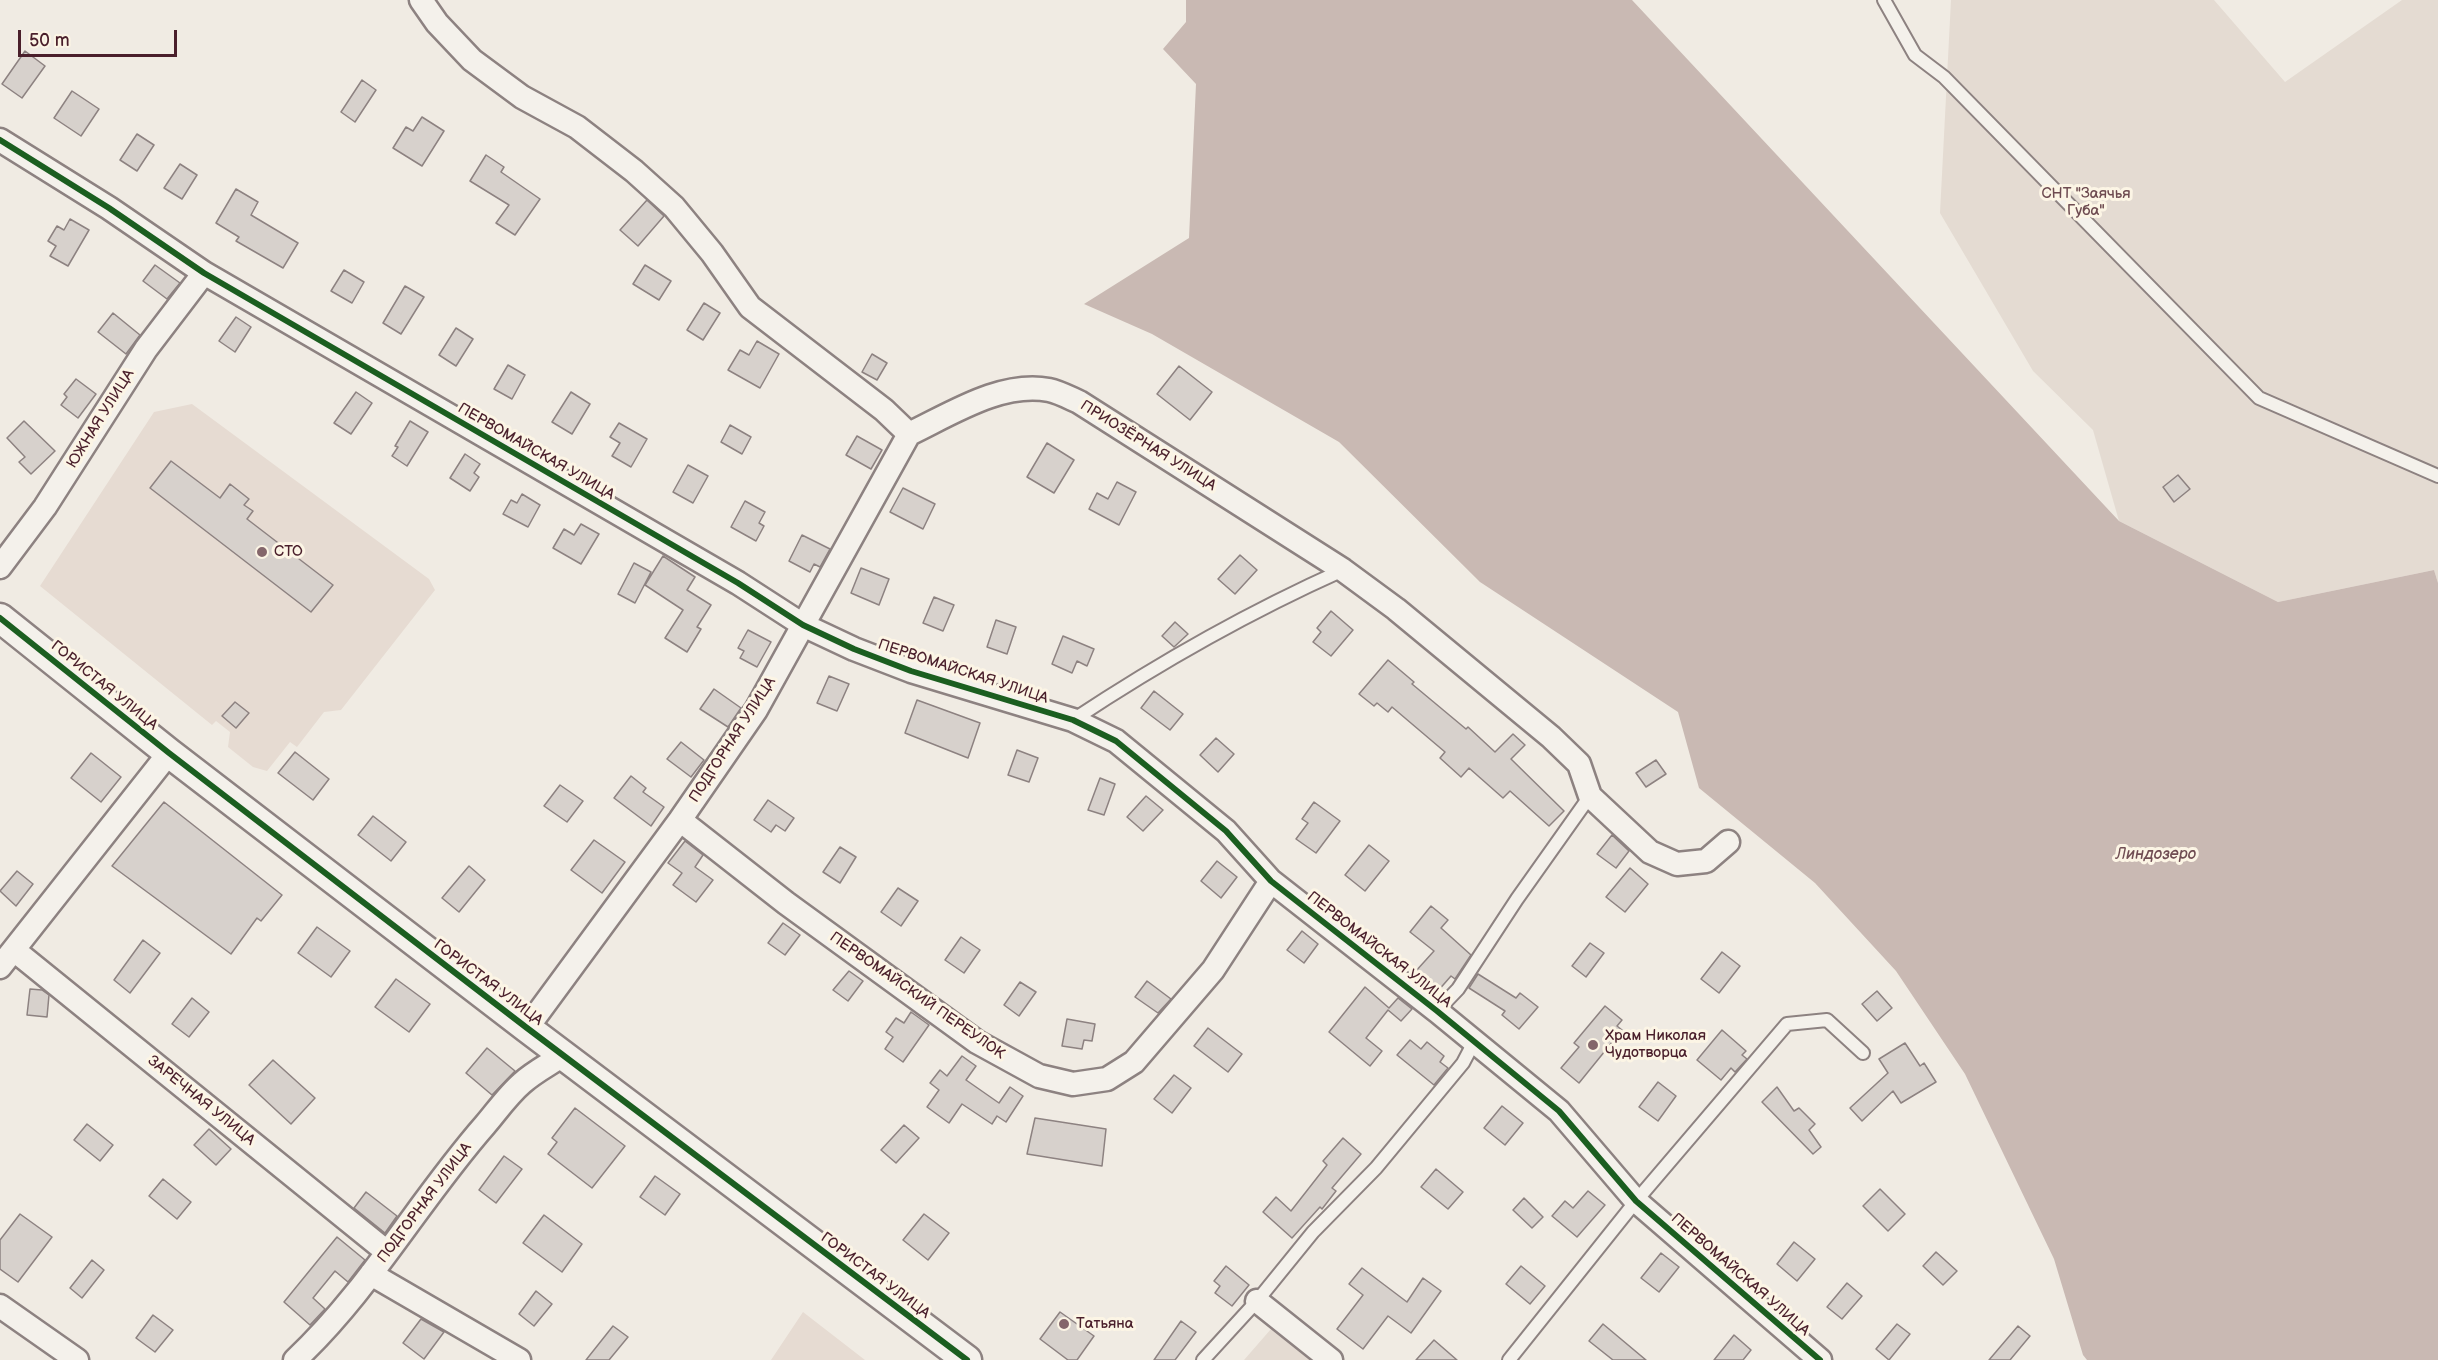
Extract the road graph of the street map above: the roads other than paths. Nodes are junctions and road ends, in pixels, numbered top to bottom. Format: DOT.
graph roads {
  1 [pos="421,0"];
  2 [pos="1884,0"];
  3 [pos="0,140"];
  4 [pos="204,273"];
  5 [pos="909,434"];
  6 [pos="2438,476"];
  7 [pos="0,567"];
  8 [pos="1343,570"];
  9 [pos="0,618"];
  10 [pos="803,625"];
  11 [pos="1073,720"];
  12 [pos="169,753"];
  13 [pos="1590,796"];
  14 [pos="681,820"];
  15 [pos="1728,842"];
  16 [pos="1271,881"];
  17 [pos="7,958"];
  18 [pos="1437,1011"];
  19 [pos="527,1028"];
  20 [pos="1474,1042"];
  21 [pos="1863,1053"];
  22 [pos="563,1055"];
  23 [pos="1636,1200"];
  24 [pos="387,1252"];
  25 [pos="371,1274"];
  26 [pos="1257,1301"];
  27 [pos="0,1306"];
  28 [pos="949,1355"];
  29 [pos="77,1360"];
  30 [pos="295,1360"];
  31 [pos="519,1360"];
  32 [pos="1203,1360"];
  33 [pos="1331,1360"];
  34 [pos="1509,1360"];
  35 [pos="1820,1360"];
  1 -- 5 [label="street"];
  2 -- 6 [label="lane"];
  3 -- 4 [label="street, ПЕРВОМАЙСКАЯ УЛИЦА"];
  4 -- 7 [label="street, ЮЖНАЯ УЛИЦА"];
  4 -- 10 [label="street, ПЕРВОМАЙСКАЯ УЛИЦА"];
  5 -- 8 [label="street, ПРИОЗЁРНАЯ УЛИЦА"];
  5 -- 10 [label="street, ПОДГОРНАЯ УЛИЦА"];
  8 -- 11 [label="lane"];
  8 -- 13 [label="street, ПРИОЗЁРНАЯ УЛИЦА"];
  9 -- 12 [label="street, ГОРИСТАЯ УЛИЦА"];
  10 -- 11 [label="street, ПЕРВОМАЙСКАЯ УЛИЦА"];
  10 -- 14 [label="street, ПОДГОРНАЯ УЛИЦА"];
  11 -- 16 [label="street, ПЕРВОМАЙСКАЯ УЛИЦА"];
  12 -- 17 [label="street, ЗАРЕЧНАЯ УЛИЦА"];
  12 -- 19 [label="street, ГОРИСТАЯ УЛИЦА"];
  13 -- 15 [label="street, ПРИОЗЁРНАЯ УЛИЦА"];
  13 -- 18 [label="lane"];
  14 -- 16 [label="street, ПЕРВОМАЙСКИЙ ПЕРЕУЛОК"];
  14 -- 19 [label="street, ПОДГОРНАЯ УЛИЦА"];
  16 -- 18 [label="street, ПЕРВОМАЙСКАЯ УЛИЦА"];
  17 -- 24 [label="street, ЗАРЕЧНАЯ УЛИЦА"];
  18 -- 20 [label="street, ПЕРВОМАЙСКАЯ УЛИЦА"];
  19 -- 22 [label="street, ГОРИСТАЯ УЛИЦА"];
  20 -- 23 [label="street, ПЕРВОМАЙСКАЯ УЛИЦА"];
  20 -- 26 [label="lane"];
  21 -- 23 [label="lane"];
  22 -- 24 [label="street, ПОДГОРНАЯ УЛИЦА"];
  22 -- 28 [label="street, ГОРИСТАЯ УЛИЦА"];
  23 -- 34 [label="lane"];
  23 -- 35 [label="street, ПЕРВОМАЙСКАЯ УЛИЦА"];
  24 -- 25 [label="street, ПОДГОРНАЯ УЛИЦА"];
  25 -- 30 [label="street, ПОДГОРНАЯ УЛИЦА"];
  25 -- 31 [label="street"];
  26 -- 32 [label="lane"];
  26 -- 33 [label="street"];
  27 -- 29 [label="street"];
}
